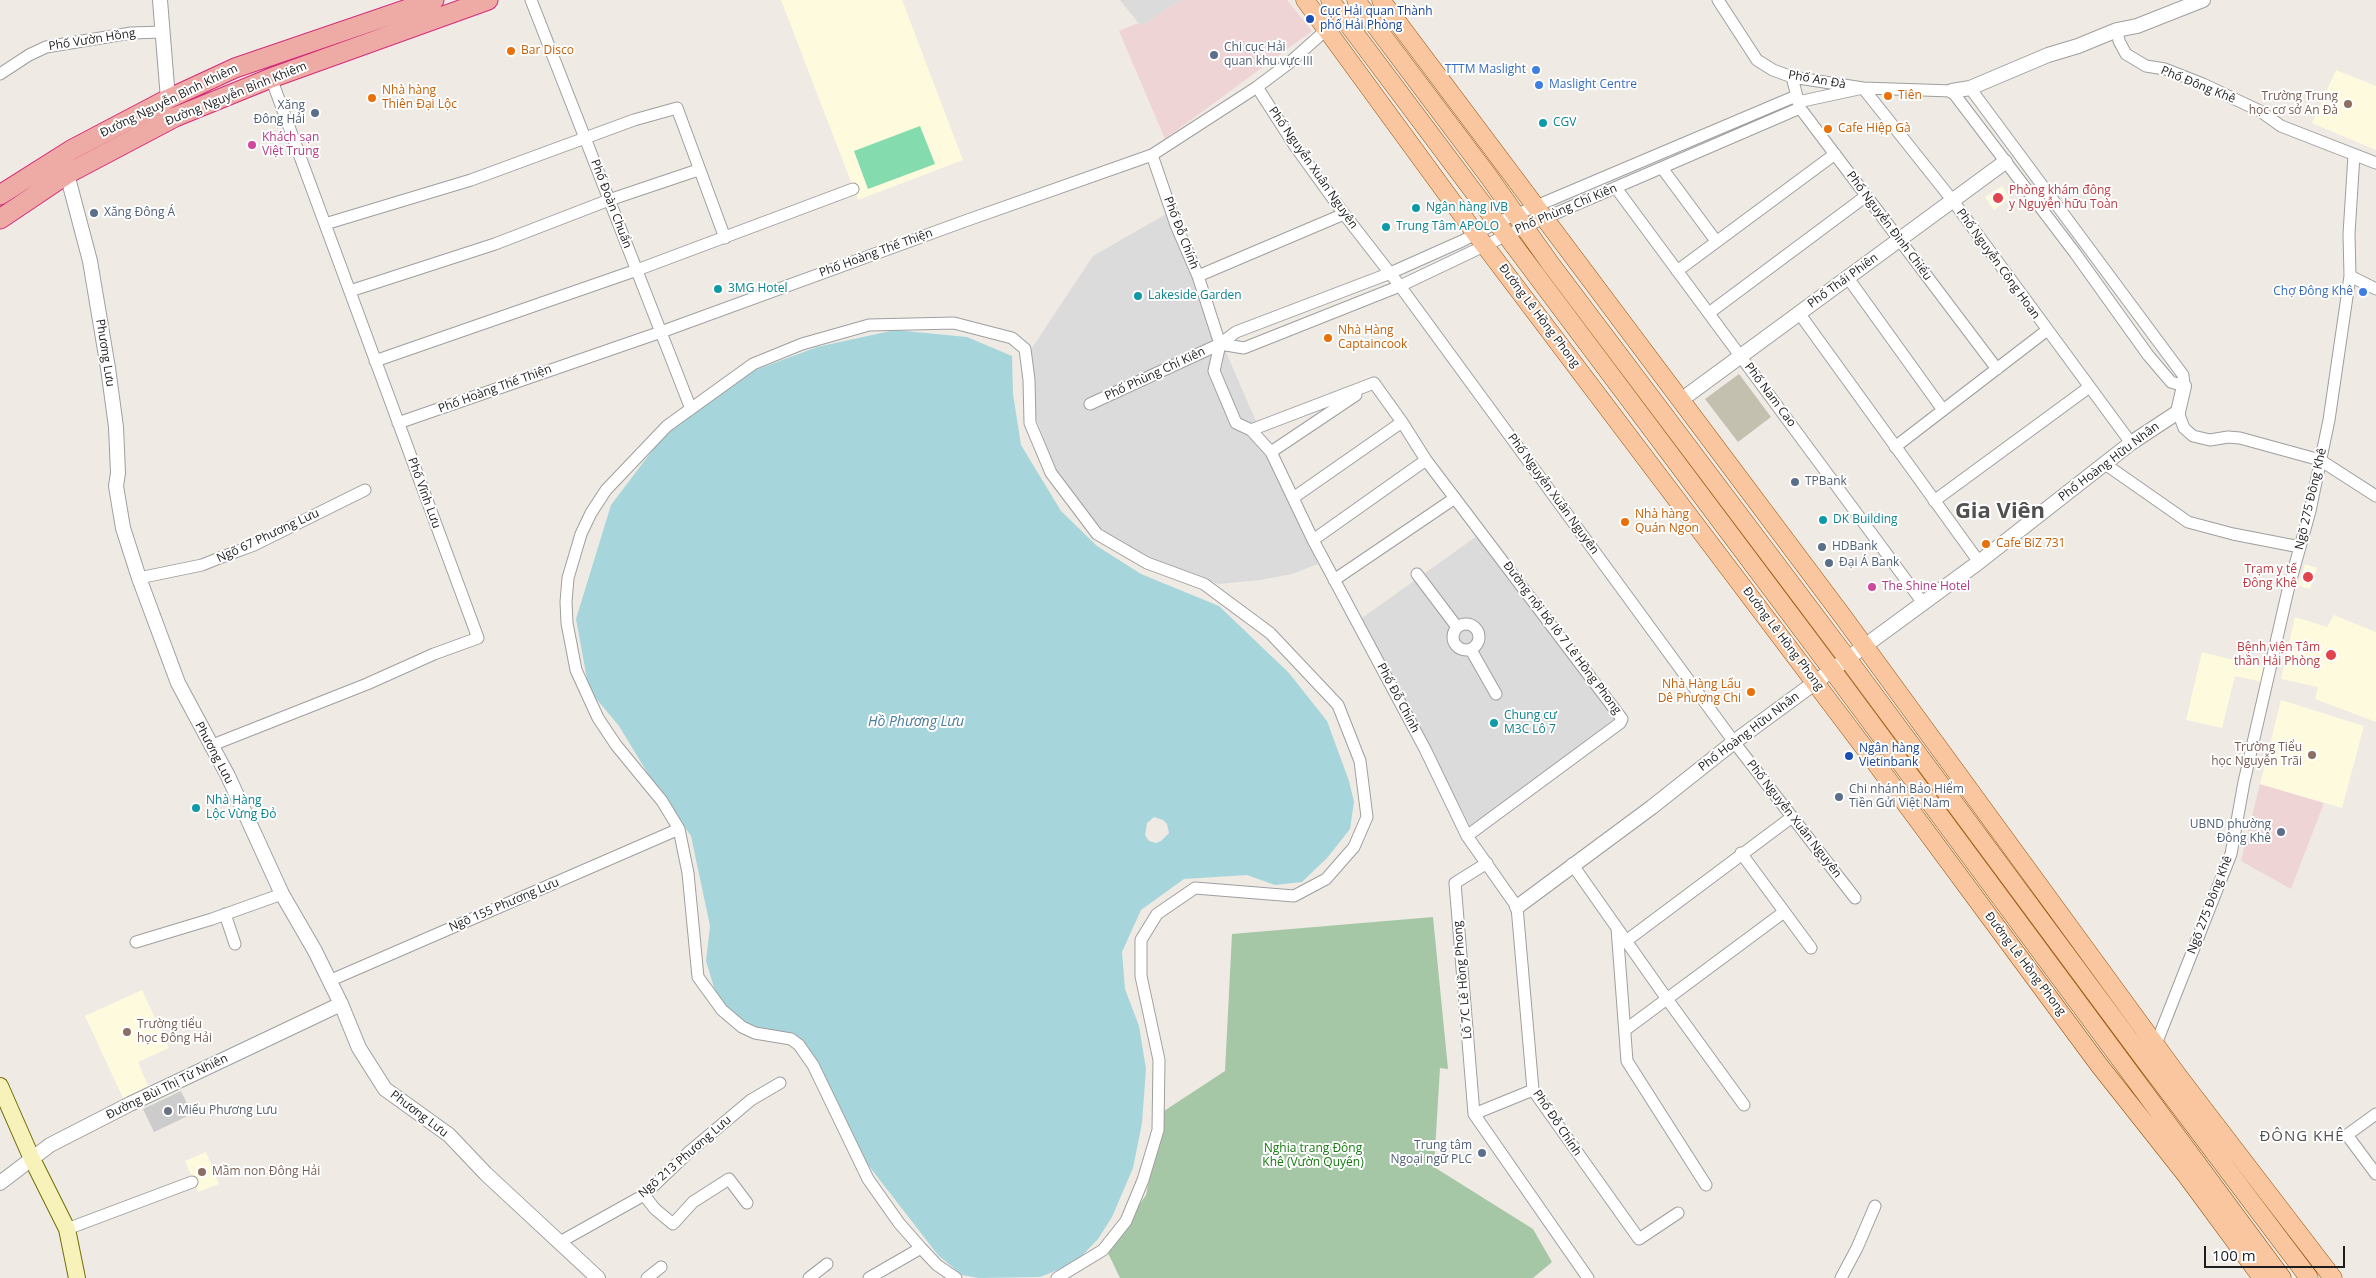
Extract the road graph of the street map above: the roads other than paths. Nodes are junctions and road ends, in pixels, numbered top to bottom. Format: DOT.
graph roads {
  1 [pos="160,0"];
  2 [pos="434,0"];
  3 [pos="488,0"];
  4 [pos="531,0"];
  5 [pos="1305,0"];
  6 [pos="1330,0"];
  7 [pos="1356,0"];
  8 [pos="1381,0"];
  9 [pos="1718,0"];
  10 [pos="2204,0"];
  11 [pos="1326,30"];
  12 [pos="2117,30"];
  13 [pos="162,32"];
  14 [pos="0,74"];
  15 [pos="1792,77"];
  16 [pos="271,78"];
  17 [pos="1257,87"];
  18 [pos="1863,88"];
  19 [pos="1970,88"];
  20 [pos="1952,91"];
  21 [pos="168,99"];
  22 [pos="1798,102"];
  23 [pos="585,137"];
  24 [pos="1835,154"];
  25 [pos="1152,155"];
  26 [pos="2354,155"];
  27 [pos="1645,160"];
  28 [pos="2005,162"];
  29 [pos="2376,164"];
  30 [pos="698,170"];
  31 [pos="1657,170"];
  32 [pos="68,174"];
  33 [pos="1616,188"];
  34 [pos="853,189"];
  35 [pos="1,192"];
  36 [pos="1866,196"];
  37 [pos="609,200"];
  38 [pos="1952,201"];
  39 [pos="1539,212"];
  40 [pos="1344,214"];
  41 [pos="0,219"];
  42 [pos="1519,221"];
  43 [pos="325,224"];
  44 [pos="1501,229"];
  45 [pos="725,238"];
  46 [pos="1481,239"];
  47 [pos="1900,240"];
  48 [pos="1716,241"];
  49 [pos="637,270"];
  50 [pos="1677,271"];
  51 [pos="1388,274"];
  52 [pos="1198,276"];
  53 [pos="2350,276"];
  54 [pos="1848,278"];
  55 [pos="1400,286"];
  56 [pos="2376,289"];
  57 [pos="350,292"];
  58 [pos="1709,313"];
  59 [pos="1799,314"];
  60 [pos="2046,331"];
  61 [pos="661,332"];
  62 [pos="1220,344"];
  63 [pos="1741,357"];
  64 [pos="375,361"];
  65 [pos="1997,369"];
  66 [pos="1374,383"];
  67 [pos="2184,386"];
  68 [pos="2088,388"];
  69 [pos="1681,400"];
  70 [pos="1090,404"];
  71 [pos="691,408"];
  72 [pos="1943,410"];
  73 [pos="2178,412"];
  74 [pos="1402,422"];
  75 [pos="398,423"];
  76 [pos="1251,430"];
  77 [pos="2131,443"];
  78 [pos="1895,447"];
  79 [pos="1271,452"];
  80 [pos="1426,460"];
  81 [pos="2320,460"];
  82 [pos="2105,464"];
  83 [pos="365,490"];
  84 [pos="2376,496"];
  85 [pos="1293,498"];
  86 [pos="1455,498"];
  87 [pos="1934,501"];
  88 [pos="1313,540"];
  89 [pos="2300,547"];
  90 [pos="1979,562"];
  91 [pos="1417,574"];
  92 [pos="139,578"];
  93 [pos="1334,580"];
  94 [pos="1923,603"];
  95 [pos="1457,627"];
  96 [pos="1864,645"];
  97 [pos="1470,650"];
  98 [pos="1847,658"];
  99 [pos="1832,670"];
  100 [pos="1815,683"];
  101 [pos="1496,694"];
  102 [pos="1734,742"];
  103 [pos="210,746"];
  104 [pos="1792,817"];
  105 [pos="678,829"];
  106 [pos="1467,836"];
  107 [pos="1741,853"];
  108 [pos="1487,863"];
  109 [pos="1572,864"];
  110 [pos="282,894"];
  111 [pos="1855,898"];
  112 [pos="1517,907"];
  113 [pos="1784,912"];
  114 [pos="225,914"];
  115 [pos="1616,928"];
  116 [pos="1626,941"];
  117 [pos="136,942"];
  118 [pos="235,944"];
  119 [pos="1811,948"];
  120 [pos="329,980"];
  121 [pos="1666,999"];
  122 [pos="341,1004"];
  123 [pos="1625,1030"];
  124 [pos="2156,1044"];
  125 [pos="2140,1054"];
  126 [pos="780,1083"];
  127 [pos="0,1086"];
  128 [pos="1533,1090"];
  129 [pos="1744,1105"];
  130 [pos="1474,1114"];
  131 [pos="2376,1114"];
  132 [pos="32,1159"];
  133 [pos="2376,1174"];
  134 [pos="192,1182"];
  135 [pos="0,1183"];
  136 [pos="1706,1185"];
  137 [pos="644,1195"];
  138 [pos="748,1203"];
  139 [pos="1875,1206"];
  140 [pos="1678,1213"];
  141 [pos="67,1229"];
  142 [pos="560,1242"];
  143 [pos="921,1248"];
  144 [pos="827,1264"];
  145 [pos="661,1267"];
  146 [pos="77,1278"];
  147 [pos="598,1278"];
  148 [pos="647,1278"];
  149 [pos="809,1278"];
  150 [pos="869,1278"];
  151 [pos="956,1278"];
  152 [pos="1058,1278"];
  153 [pos="1588,1278"];
  154 [pos="1841,1278"];
  155 [pos="2262,1278"];
  156 [pos="2282,1278"];
  157 [pos="2309,1278"];
  158 [pos="2332,1278"];
  1 -- 13 [label="street"];
  2 -- 21 [label="highway, Đường Nguyễn Bình Khiêm"];
  3 -- 16 [label="highway, Đường Nguyễn Bỉnh Khiêm"];
  4 -- 23 [label="street, Phố Đoàn Chuẩn"];
  5 -- 11 [label="main road, Đường Lê Hồng Phong"];
  6 -- 44 [label="main road, Đường Lê Hồng Phong"];
  7 -- 42 [label="main road"];
  8 -- 39 [label="main road"];
  9 -- 15 [label="street, Phố An Đà"];
  10 -- 12 [label="street"];
  11 -- 17 [label="street, Phố Hoàng Thế Thiện"];
  11 -- 46 [label="main road, Đường Lê Hồng Phong"];
  12 -- 19 [label="street"];
  12 -- 26 [label="street, Phố Đông Khê"];
  13 -- 14 [label="street, Phố Vườn Hồng"];
  13 -- 21 [label="street"];
  15 -- 18 [label="street, Phố An Đà"];
  15 -- 22 [label="street, Phố Nguyễn Đình Chiểu"];
  16 -- 32 [label="highway, Đường Nguyễn Bỉnh Khiêm"];
  16 -- 43 [label="street, Phố Vĩnh Lưu"];
  17 -- 25 [label="street, Phố Hoàng Thế Thiện"];
  17 -- 40 [label="street, Phố Nguyễn Xuân Nguyên"];
  18 -- 20 [label="street, Phố An Đà"];
  18 -- 22 [label="street"];
  18 -- 38 [label="street, Phố Nguyễn Công Hoan"];
  19 -- 20 [label="street"];
  19 -- 67 [label="street"];
  20 -- 28 [label="street"];
  21 -- 35 [label="highway, Đường Nguyễn Bình Khiêm"];
  22 -- 24 [label="street, Phố Nguyễn Đình Chiểu"];
  22 -- 27 [label="street, Phố Phùng Chí Kiên"];
  22 -- 31 [label="street, Phố Phùng Chí Kiên"];
  23 -- 30 [label="street"];
  23 -- 37 [label="street, Phố Đoàn Chuẩn"];
  23 -- 43 [label="street"];
  24 -- 36 [label="street, Phố Nguyễn Đình Chiểu"];
  24 -- 48 [label="street"];
  25 -- 52 [label="street, Phố Đỗ Chính"];
  25 -- 61 [label="street, Phố Hoàng Thế Thiện"];
  26 -- 29 [label="street, Phố Đông Khê"];
  26 -- 53 [label="street, Ngõ 275 Đông Khê"];
  27 -- 31 [label="street"];
  27 -- 39 [label="street, Phố Phùng Chí Kiên"];
  28 -- 38 [label="street, Phố Thái Phiên"];
  28 -- 67 [label="street"];
  30 -- 37 [label="street"];
  30 -- 45 [label="street"];
  31 -- 33 [label="street, Phố Phùng Chí Kiên"];
  31 -- 48 [label="street"];
  32 -- 41 [label="highway, Đường Nguyễn Bỉnh Khiêm"];
  32 -- 92 [label="street, Phương Lưu"];
  33 -- 39 [label="street, Phố Phùng Chí Kiên"];
  33 -- 50 [label="street, Phố Nam Cao"];
  34 -- 45 [label="street"];
  36 -- 47 [label="street, Phố Nguyễn Đình Chiểu"];
  36 -- 58 [label="street"];
  37 -- 49 [label="street, Phố Đoàn Chuẩn"];
  37 -- 57 [label="street"];
  38 -- 47 [label="street, Phố Thái Phiên"];
  38 -- 60 [label="street, Phố Nguyễn Công Hoan"];
  39 -- 42 [label="street, Phố Phùng Chí Kiên"];
  39 -- 42 [label="street, Phố Phùng Chí Kiên"];
  39 -- 69 [label="main road"];
  40 -- 51 [label="street, Phố Nguyễn Xuân Nguyên"];
  40 -- 52 [label="street"];
  42 -- 44 [label="street, Phố Phùng Chí Kiên"];
  42 -- 44 [label="street, Phố Phùng Chí Kiên"];
  42 -- 98 [label="main road"];
  43 -- 57 [label="street, Phố Vĩnh Lưu"];
  44 -- 46 [label="street, Phố Phùng Chí Kiên"];
  44 -- 46 [label="street, Phố Phùng Chí Kiên"];
  44 -- 99 [label="main road, Đường Lê Hồng Phong"];
  45 -- 49 [label="street"];
  46 -- 51 [label="street, Phố Phùng Chí Kiên"];
  46 -- 55 [label="street, Phố Phùng Chí Kiên"];
  46 -- 100 [label="main road, Đường Lê Hồng Phong"];
  47 -- 54 [label="street, Phố Thái Phiên"];
  47 -- 65 [label="street, Phố Nguyễn Đình Chiểu"];
  48 -- 50 [label="street"];
  49 -- 61 [label="street, Phố Đoàn Chuẩn"];
  49 -- 64 [label="street"];
  50 -- 58 [label="street, Phố Nam Cao"];
  51 -- 55 [label="street, Phố Nguyễn Xuân Nguyên"];
  51 -- 62 [label="street, Phố Phùng Chí Kiên"];
  52 -- 62 [label="street, Phố Đỗ Chính"];
  53 -- 56 [label="street"];
  53 -- 81 [label="street, Ngõ 275 Đông Khê"];
  54 -- 59 [label="street, Phố Thái Phiên"];
  54 -- 72 [label="street"];
  55 -- 62 [label="street, Phố Phùng Chí Kiên"];
  55 -- 102 [label="street, Phố Nguyễn Xuân Nguyên"];
  57 -- 64 [label="street, Phố Vĩnh Lưu"];
  58 -- 63 [label="street, Phố Nam Cao"];
  59 -- 63 [label="street, Phố Thái Phiên"];
  59 -- 78 [label="street"];
  60 -- 65 [label="street"];
  60 -- 68 [label="street, Phố Nguyễn Công Hoan"];
  61 -- 71 [label="street, Phố Đoàn Chuẩn"];
  61 -- 75 [label="street, Phố Hoàng Thế Thiện"];
  62 -- 70 [label="street, Phố Phùng Chí Kiên"];
  62 -- 76 [label="street, Phố Đỗ Chính"];
  63 -- 69 [label="street, Phố Thái Phiên"];
  63 -- 94 [label="street, Phố Nam Cao"];
  64 -- 75 [label="street, Phố Vĩnh Lưu"];
  65 -- 72 [label="street"];
  66 -- 74 [label="street, Đường nội bộ lô 7 Lê Hồng Phong"];
  66 -- 76 [label="street"];
  66 -- 79 [label="street"];
  67 -- 73 [label="street"];
  68 -- 77 [label="street, Phố Nguyễn Công Hoan"];
  68 -- 87 [label="street"];
  69 -- 96 [label="main road"];
  71 -- 105 [label="street"];
  71 -- 152 [label="street"];
  72 -- 78 [label="street"];
  73 -- 77 [label="street, Phố Hoàng Hữu Nhân"];
  73 -- 81 [label="street"];
  74 -- 80 [label="street, Đường nội bộ lô 7 Lê Hồng Phong"];
  74 -- 85 [label="street"];
  75 -- 103 [label="street, Phố Vĩnh Lưu"];
  76 -- 79 [label="street, Phố Đỗ Chính"];
  77 -- 82 [label="street, Phố Hoàng Hữu Nhân"];
  78 -- 87 [label="street"];
  79 -- 85 [label="street, Phố Đỗ Chính"];
  80 -- 86 [label="street, Đường nội bộ lô 7 Lê Hồng Phong"];
  80 -- 88 [label="street"];
  81 -- 84 [label="street"];
  81 -- 89 [label="street, Ngõ 275 Đông Khê"];
  82 -- 89 [label="street"];
  82 -- 90 [label="street, Phố Hoàng Hữu Nhân"];
  83 -- 92 [label="street, Ngõ 67 Phương Lưu"];
  85 -- 88 [label="street, Phố Đỗ Chính"];
  86 -- 93 [label="street"];
  86 -- 106 [label="street, Đường nội bộ lô 7 Lê Hồng Phong"];
  87 -- 90 [label="street"];
  88 -- 93 [label="street, Phố Đỗ Chính"];
  89 -- 124 [label="street, Ngõ 275 Đông Khê"];
  90 -- 94 [label="street, Phố Hoàng Hữu Nhân"];
  91 -- 95 [label="street"];
  92 -- 103 [label="street, Phương Lưu"];
  93 -- 106 [label="street, Phố Đỗ Chính"];
  94 -- 96 [label="street, Phố Hoàng Hữu Nhân"];
  95 -- 97 [label="street"];
  95 -- 97 [label="street"];
  96 -- 98 [label="street, Phố Hoàng Hữu Nhân"];
  96 -- 124 [label="main road"];
  97 -- 101 [label="street"];
  98 -- 99 [label="street, Phố Hoàng Hữu Nhân"];
  98 -- 125 [label="main road"];
  99 -- 100 [label="street, Phố Hoàng Hữu Nhân"];
  99 -- 156 [label="main road, Đường Lê Hồng Phong"];
  100 -- 102 [label="street, Phố Hoàng Hữu Nhân"];
  100 -- 155 [label="main road, Đường Lê Hồng Phong"];
  102 -- 104 [label="street, Phố Nguyễn Xuân Nguyên"];
  102 -- 109 [label="street, Phố Hoàng Hữu Nhân"];
  103 -- 110 [label="street, Phương Lưu"];
  104 -- 107 [label="street"];
  104 -- 111 [label="street, Phố Nguyễn Xuân Nguyên"];
  105 -- 120 [label="street, Ngõ 155 Phương Lưu"];
  105 -- 143 [label="street"];
  106 -- 108 [label="street, Phố Đỗ Chính"];
  107 -- 113 [label="street"];
  107 -- 116 [label="street"];
  108 -- 112 [label="street, Phố Đỗ Chính"];
  108 -- 130 [label="street, Lô 7C Lê Hồng Phong"];
  109 -- 112 [label="street, Phố Hoàng Hữu Nhân"];
  109 -- 115 [label="street"];
  110 -- 114 [label="street"];
  110 -- 120 [label="street, Phương Lưu"];
  112 -- 128 [label="street, Phố Đỗ Chính"];
  113 -- 119 [label="street"];
  113 -- 121 [label="street"];
  114 -- 117 [label="street"];
  114 -- 118 [label="street"];
  115 -- 116 [label="street"];
  115 -- 123 [label="street"];
  116 -- 121 [label="street"];
  120 -- 122 [label="street, Phương Lưu"];
  121 -- 123 [label="street"];
  121 -- 129 [label="street"];
  122 -- 132 [label="street, Đường Bùi Thị Từ Nhiên"];
  122 -- 142 [label="street, Phương Lưu"];
  123 -- 136 [label="street"];
  124 -- 125 [label="street"];
  124 -- 158 [label="main road"];
  125 -- 157 [label="main road"];
  126 -- 137 [label="street, Ngõ 213 Phương Lưu"];
  127 -- 132 [label="main road"];
  128 -- 130 [label="street"];
  128 -- 140 [label="street, Phố Đỗ Chính"];
  130 -- 153 [label="street"];
  131 -- 133 [label="street"];
  132 -- 135 [label="street, Đường Bùi Thị Từ Nhiên"];
  132 -- 141 [label="main road"];
  134 -- 141 [label="street"];
  137 -- 138 [label="street"];
  137 -- 142 [label="street, Ngõ 213 Phương Lưu"];
  139 -- 154 [label="street"];
  141 -- 146 [label="main road"];
  142 -- 147 [label="street, Phương Lưu"];
  143 -- 150 [label="street"];
  143 -- 151 [label="street"];
  144 -- 149 [label="street"];
  145 -- 148 [label="street"];
}
